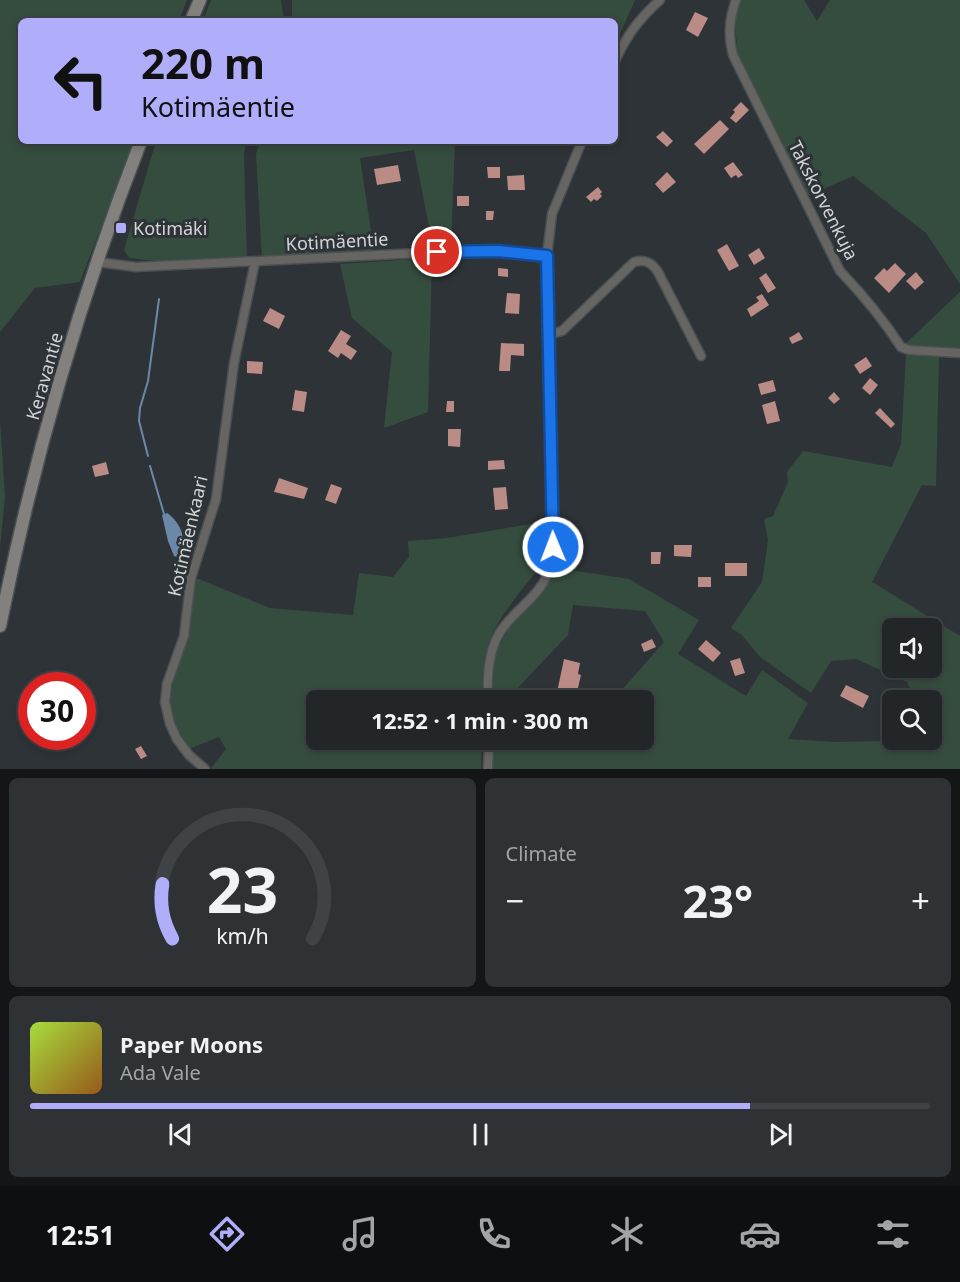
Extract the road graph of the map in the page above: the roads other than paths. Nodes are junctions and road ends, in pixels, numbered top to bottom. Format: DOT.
graph roads {
  1 [pos="200,0"];
  2 [pos="660,0"];
  3 [pos="736,0"];
  4 [pos="192,18"];
  5 [pos="618,54"];
  6 [pos="140,144"];
  7 [pos="581,144"];
  8 [pos="547,256"];
  9 [pos="97,262"];
  10 [pos="255,262"];
  11 [pos="548,335"];
  12 [pos="960,353"];
  13 [pos="701,356"];
  14 [pos="0,626"];
  15 [pos="488,690"];
  16 [pos="489,750"];
  17 [pos="205,769"];
  18 [pos="488,769"];
  1 -- 4 [label="main road"];
  2 -- 5 [label="street"];
  3 -- 12 [label="street, Takskorvenkuja"];
  6 -- 9 [label="main road, Keravantie"];
  7 -- 8 [label="street"];
  8 -- 10 [label="street, Kotimäentie"];
  8 -- 11 [label="street"];
  9 -- 10 [label="street, Kotimäentie"];
  9 -- 14 [label="main road, Keravantie"];
  10 -- 17 [label="street, Kotimäenkaari"];
  11 -- 13 [label="street"];
  11 -- 15 [label="street"];
  16 -- 18 [label="street"];
}
